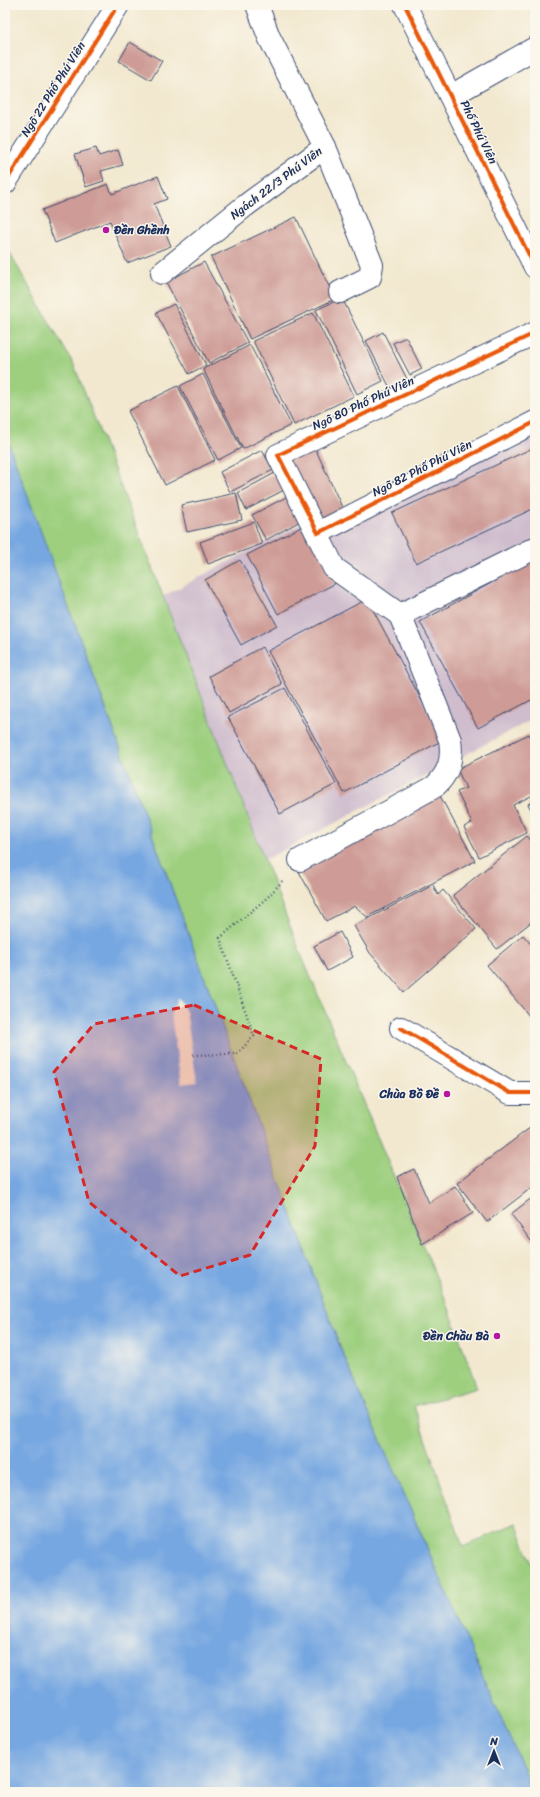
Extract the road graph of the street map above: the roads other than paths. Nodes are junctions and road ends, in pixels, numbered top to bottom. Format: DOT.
graph roads {
  1 [pos="118,5"];
  2 [pos="257,5"];
  3 [pos="405,5"];
  4 [pos="535,48"];
  5 [pos="463,89"];
  6 [pos="325,147"];
  7 [pos="5,183"];
  8 [pos="535,267"];
  9 [pos="162,273"];
  10 [pos="340,292"];
  11 [pos="535,333"];
  12 [pos="535,422"];
  13 [pos="318,533"];
  14 [pos="535,548"];
  15 [pos="400,615"];
  16 [pos="300,860"];
  17 [pos="401,1028"];
  18 [pos="535,1093"];
  1 -- 7 [label="street, Ngõ 22 Phố Phú Viên"];
  2 -- 6 [label="street, Ngách 22/3 Phú Viên"];
  3 -- 8 [label="street, Phố Phú Viên"];
  4 -- 5 [label="street"];
  6 -- 9 [label="street, Ngách 22/3 Phú Viên"];
  6 -- 10 [label="street"];
  11 -- 13 [label="street, Ngõ 80 Phố Phú Viên"];
  12 -- 13 [label="street, Ngõ 82 Phố Phú Viên"];
  13 -- 15 [label="street"];
  14 -- 15 [label="street"];
  15 -- 16 [label="street"];
  17 -- 18 [label="street"];
}
